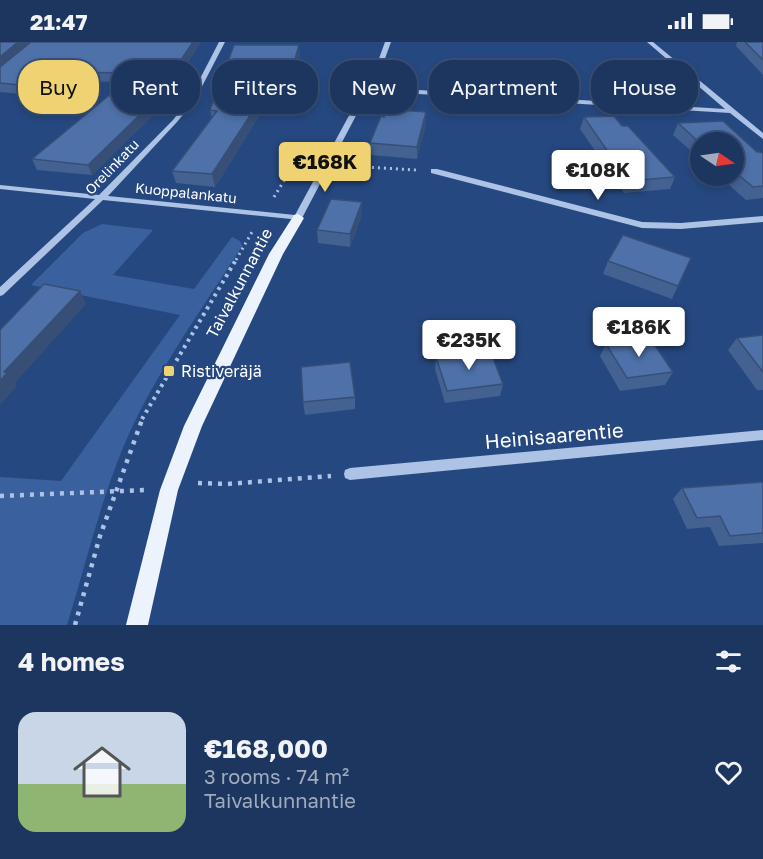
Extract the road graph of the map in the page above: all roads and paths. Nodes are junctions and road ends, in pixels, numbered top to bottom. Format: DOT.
graph roads {
  1 [pos="222,42"];
  2 [pos="388,42"];
  3 [pos="650,42"];
  4 [pos="380,60"];
  5 [pos="417,92"];
  6 [pos="731,111"];
  7 [pos="354,114"];
  8 [pos="763,137"];
  9 [pos="302,153"];
  10 [pos="348,166"];
  11 [pos="434,171"];
  12 [pos="0,187"];
  13 [pos="101,198"];
  14 [pos="263,214"];
  15 [pos="298,218"];
  16 [pos="763,219"];
  17 [pos="0,294"];
  18 [pos="763,435"];
  19 [pos="350,474"];
  20 [pos="197,483"];
  21 [pos="116,490"];
  22 [pos="0,496"];
  23 [pos="75,625"];
  24 [pos="137,625"];
  1 -- 13 [label="street, Orelinkatu"];
  2 -- 4 [label="street, Taivalkunnantie"];
  3 -- 6 [label="street"];
  5 -- 6 [label="street"];
  6 -- 8 [label="street"];
  7 -- 15 [label="street, Taivalkunnantie"];
  9 -- 14 [label="path"];
  10 -- 11 [label="path"];
  11 -- 16 [label="street"];
  12 -- 13 [label="street, Kuoppalankatu"];
  13 -- 14 [label="street, Kuoppalankatu"];
  13 -- 17 [label="street, Orelinkatu"];
  14 -- 15 [label="street, Kuoppalankatu"];
  14 -- 21 [label="path"];
  15 -- 24 [label="main road, Taivalkunnantie"];
  18 -- 19 [label="street, Heinisaarentie"];
  19 -- 20 [label="path"];
  21 -- 22 [label="path"];
  21 -- 23 [label="path"];
}
